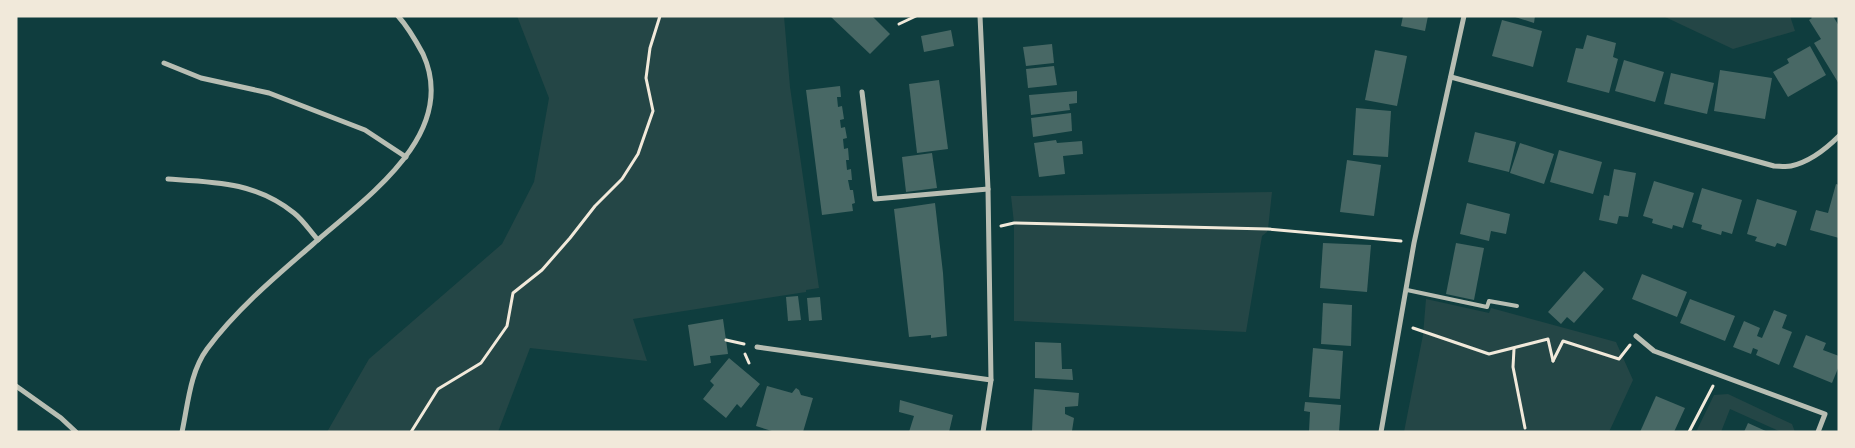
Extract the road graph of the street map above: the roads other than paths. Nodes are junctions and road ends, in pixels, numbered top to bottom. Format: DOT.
graph roads {
  1 [pos="398,16"];
  2 [pos="980,16"];
  3 [pos="1464,16"];
  4 [pos="164,63"];
  5 [pos="1451,77"];
  6 [pos="862,92"];
  7 [pos="1839,136"];
  8 [pos="406,157"];
  9 [pos="168,179"];
  10 [pos="988,189"];
  11 [pos="318,240"];
  12 [pos="1407,290"];
  13 [pos="1516,306"];
  14 [pos="1636,336"];
  15 [pos="757,347"];
  16 [pos="991,380"];
  17 [pos="16,386"];
  18 [pos="76,432"];
  19 [pos="182,432"];
  20 [pos="983,432"];
  21 [pos="1381,432"];
  22 [pos="1818,432"];
  1 -- 8 [label="street"];
  2 -- 10 [label="street"];
  3 -- 5 [label="street"];
  4 -- 8 [label="street"];
  5 -- 7 [label="street"];
  5 -- 12 [label="street"];
  6 -- 10 [label="street"];
  8 -- 11 [label="street"];
  9 -- 11 [label="street"];
  10 -- 16 [label="street"];
  11 -- 19 [label="street"];
  12 -- 13 [label="lane"];
  12 -- 21 [label="street"];
  14 -- 22 [label="street"];
  15 -- 16 [label="street"];
  16 -- 20 [label="street"];
  17 -- 18 [label="street"];
}
